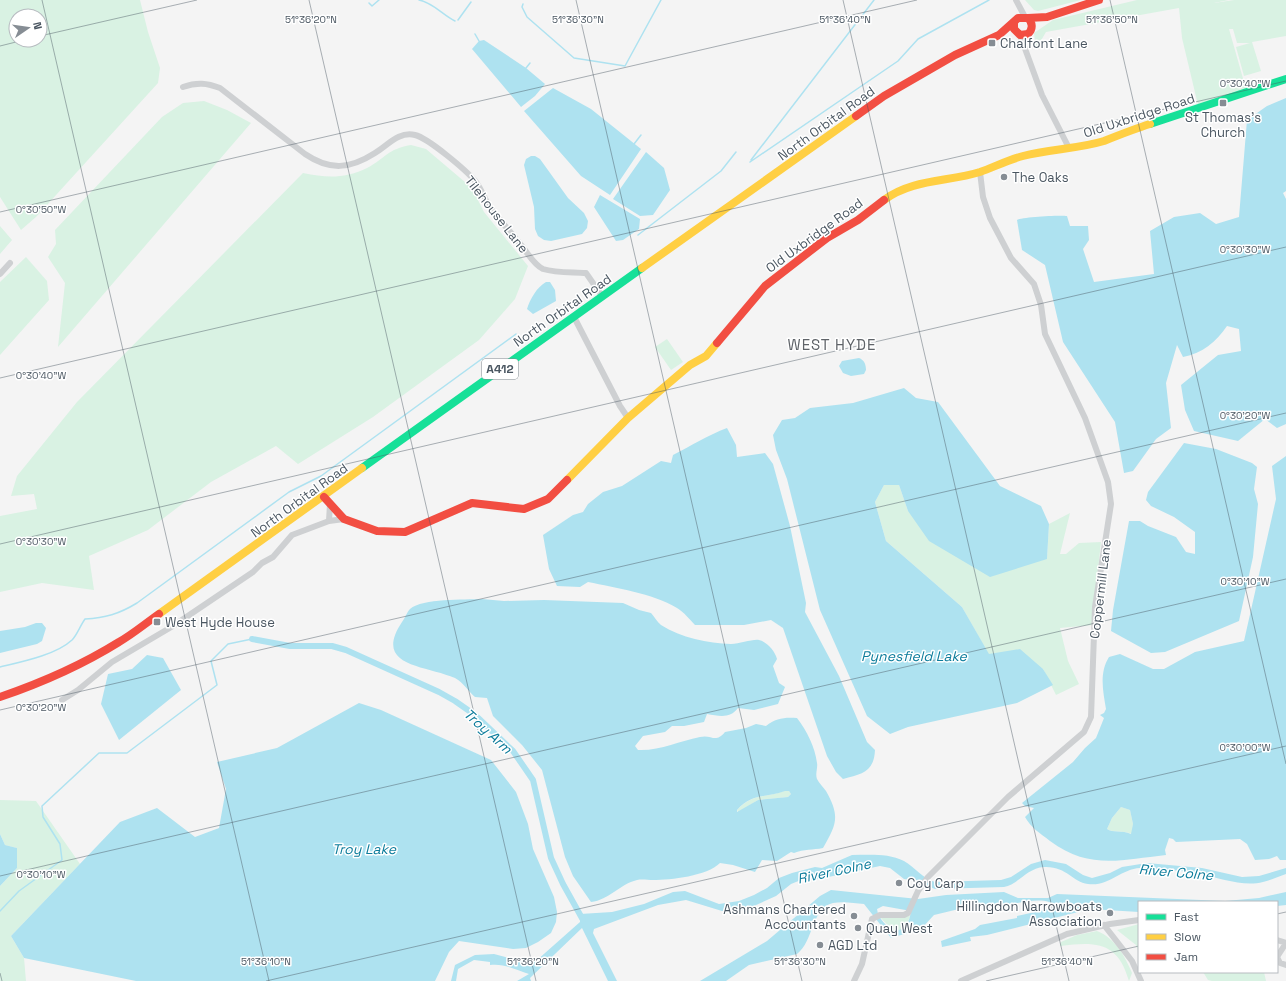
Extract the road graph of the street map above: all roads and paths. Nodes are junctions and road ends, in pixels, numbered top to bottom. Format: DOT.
graph roads {
  1 [pos="1016,0"];
  2 [pos="1099,0"];
  3 [pos="1047,17"];
  4 [pos="1026,18"];
  5 [pos="1015,21"];
  6 [pos="1031,30"];
  7 [pos="1019,34"];
  8 [pos="999,35"];
  9 [pos="1027,52"];
  10 [pos="1286,79"];
  11 [pos="183,86"];
  12 [pos="1069,148"];
  13 [pos="980,172"];
  14 [pos="10,263"];
  15 [pos="0,274"];
  16 [pos="602,296"];
  17 [pos="574,317"];
  18 [pos="628,418"];
  19 [pos="324,497"];
  20 [pos="330,504"];
  21 [pos="344,519"];
  22 [pos="329,521"];
  23 [pos="0,697"];
  24 [pos="62,700"];
  25 [pos="1138,920"];
  26 [pos="1104,925"];
  27 [pos="1286,943"];
  28 [pos="1278,955"];
  29 [pos="1278,959"];
  30 [pos="1286,965"];
  31 [pos="1139,980"];
  32 [pos="854,981"];
  33 [pos="961,981"];
  1 -- 4 [label="street"];
  1 -- 5 [label="street"];
  2 -- 3 [label="main road"];
  3 -- 4 [label="main road"];
  3 -- 6 [label="main road"];
  4 -- 5 [label="main road"];
  4 -- 6 [label="main road"];
  5 -- 7 [label="main road"];
  5 -- 8 [label="main road, North Orbital Road / A412"];
  6 -- 7 [label="main road"];
  6 -- 9 [label="street"];
  7 -- 8 [label="main road, North Orbital Road / A412"];
  7 -- 9 [label="street"];
  8 -- 16 [label="main road, North Orbital Road / A412"];
  9 -- 12 [label="street"];
  10 -- 12 [label="main road, Old Uxbridge Road"];
  11 -- 16 [label="street, Tilehouse Lane"];
  12 -- 13 [label="main road, Old Uxbridge Road"];
  13 -- 18 [label="main road, Old Uxbridge Road"];
  13 -- 32 [label="street, Coppermill Lane"];
  14 -- 15 [label="street"];
  16 -- 17 [label="main road, North Orbital Road / A412"];
  17 -- 18 [label="street"];
  17 -- 19 [label="main road, North Orbital Road / A412"];
  18 -- 21 [label="main road, Old Uxbridge Road"];
  19 -- 20 [label="main road, Old Uxbridge Road"];
  19 -- 23 [label="main road, North Orbital Road / A412"];
  20 -- 21 [label="main road, Old Uxbridge Road"];
  20 -- 22 [label="street"];
  21 -- 22 [label="street"];
  22 -- 24 [label="street"];
  25 -- 26 [label="street"];
  26 -- 31 [label="street"];
  26 -- 33 [label="street"];
  27 -- 28 [label="street"];
  29 -- 30 [label="street"];
}
